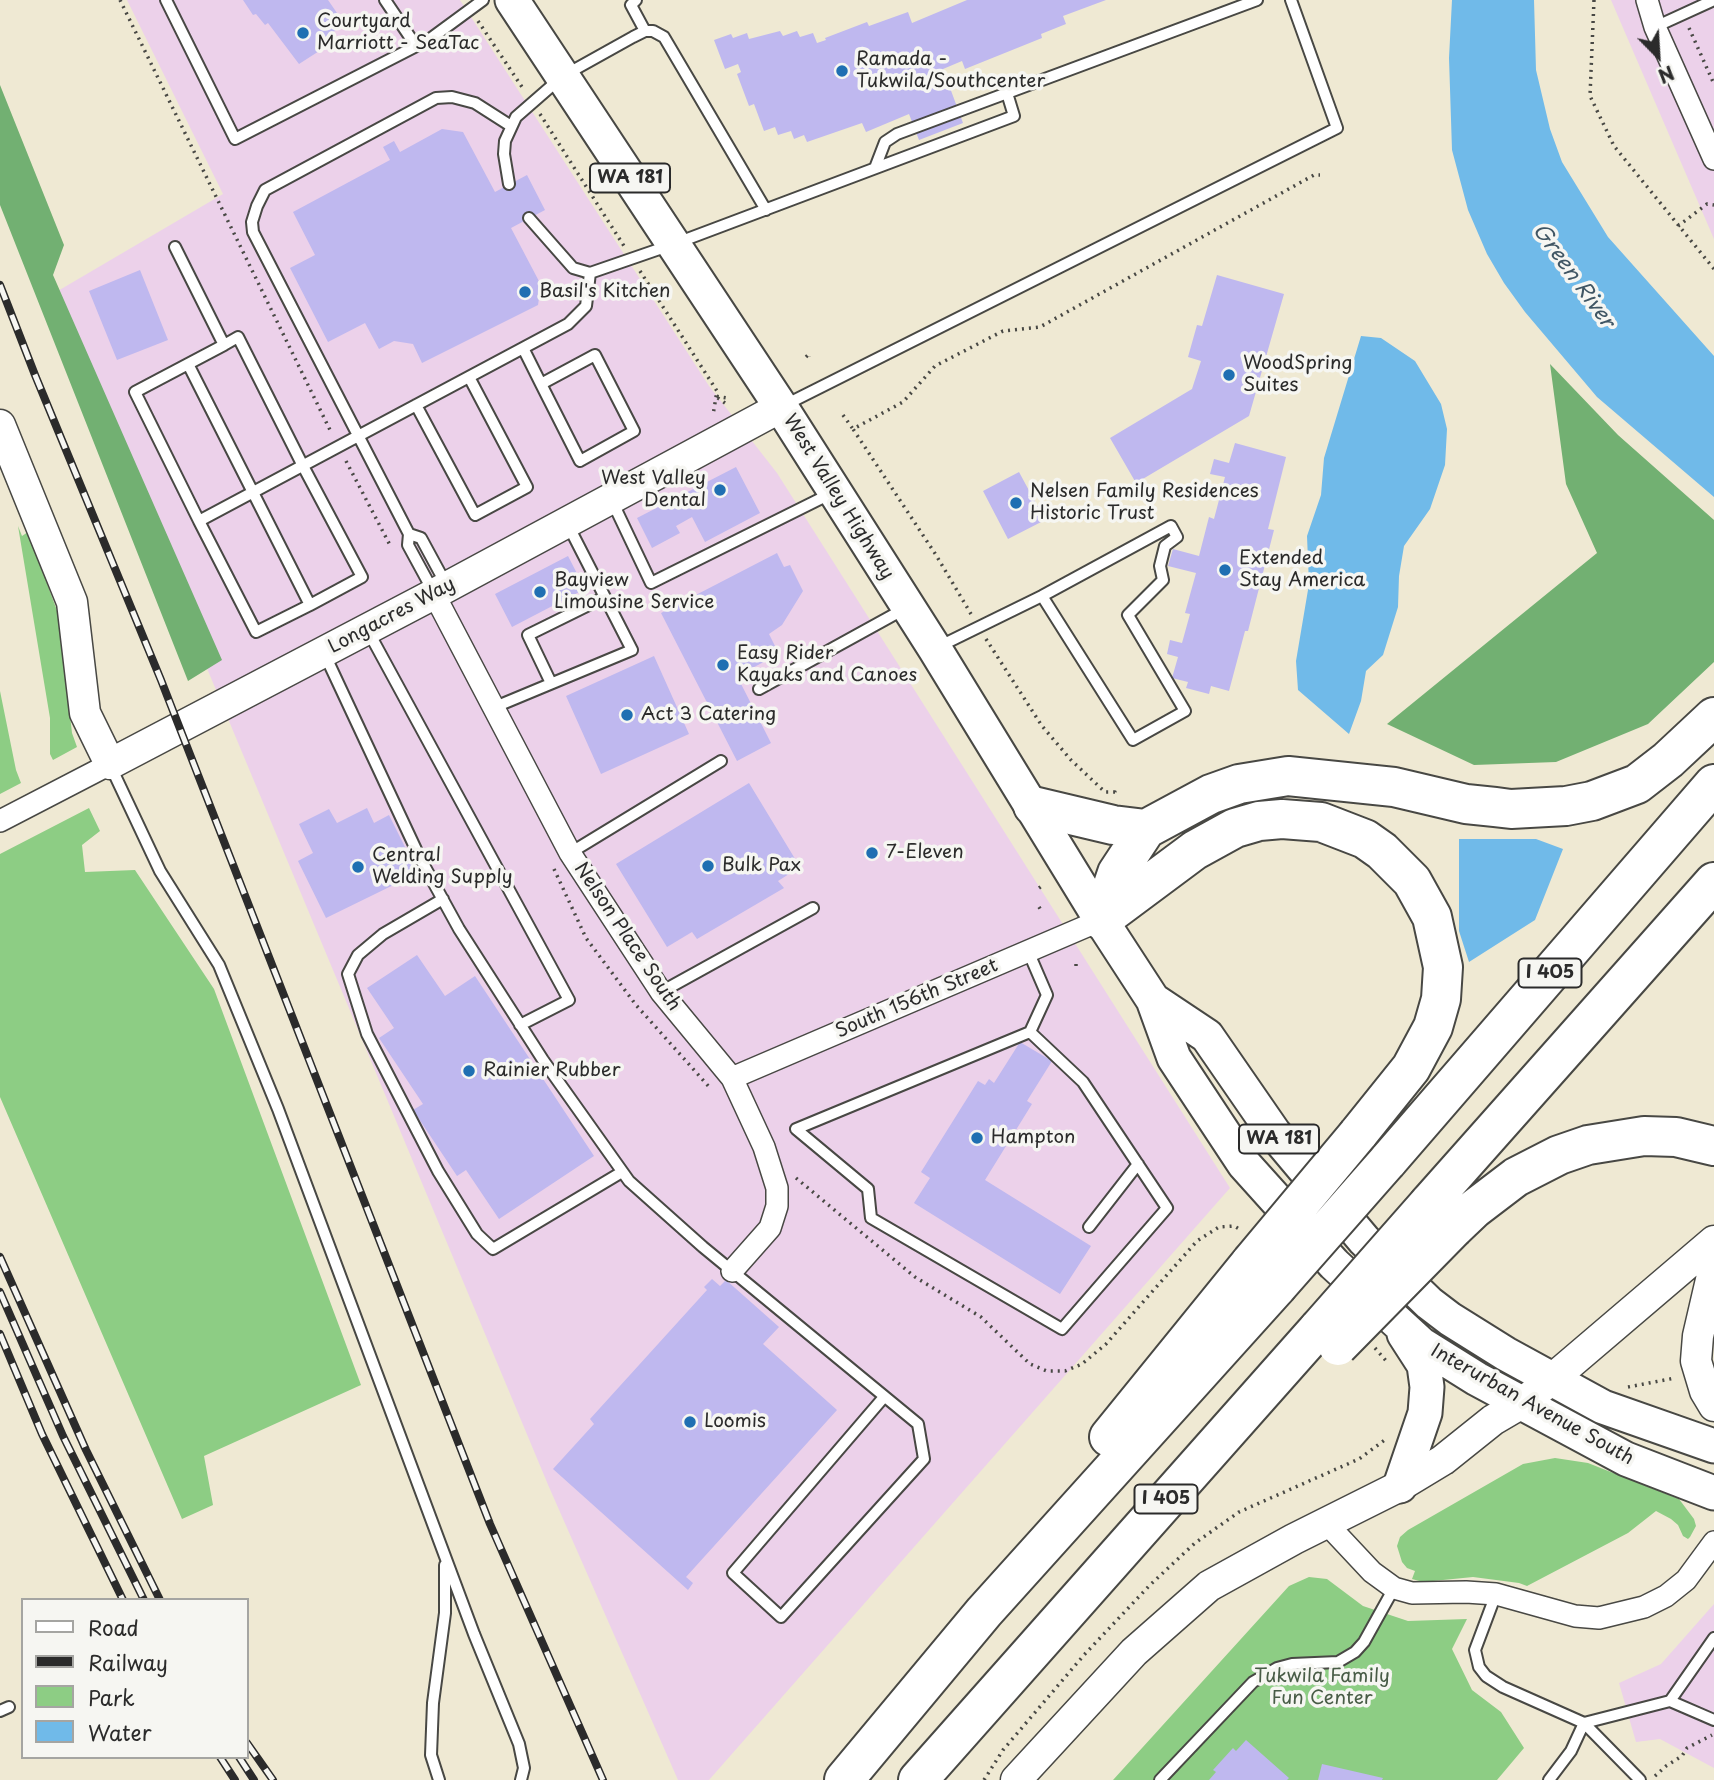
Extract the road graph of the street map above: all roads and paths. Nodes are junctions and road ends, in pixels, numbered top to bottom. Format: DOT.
graph roads {
  1 [pos="166,0"];
  2 [pos="384,0"];
  3 [pos="483,0"];
  4 [pos="513,0"];
  5 [pos="636,0"];
  6 [pos="1257,0"];
  7 [pos="1291,0"];
  8 [pos="1594,0"];
  9 [pos="1647,0"];
  10 [pos="1714,0"];
  11 [pos="470,10"];
  12 [pos="1683,13"];
  13 [pos="1655,27"];
  14 [pos="645,31"];
  15 [pos="416,46"];
  16 [pos="563,76"];
  17 [pos="1714,84"];
  18 [pos="1007,93"];
  19 [pos="533,103"];
  20 [pos="511,126"];
  21 [pos="1714,159"];
  22 [pos="875,168"];
  23 [pos="1320,175"];
  24 [pos="509,184"];
  25 [pos="1714,205"];
  26 [pos="766,210"];
  27 [pos="528,218"];
  28 [pos="1678,226"];
  29 [pos="674,244"];
  30 [pos="175,247"];
  31 [pos="632,258"];
  32 [pos="1714,269"];
  33 [pos="590,273"];
  34 [pos="224,345"];
  35 [pos="523,348"];
  36 [pos="188,364"];
  37 [pos="468,377"];
  38 [pos="541,384"];
  39 [pos="715,397"];
  40 [pos="727,398"];
  41 [pos="725,403"];
  42 [pos="416,405"];
  43 [pos="781,407"];
  44 [pos="843,415"];
  45 [pos="0,425"];
  46 [pos="853,429"];
  47 [pos="360,437"];
  48 [pos="303,466"];
  49 [pos="835,492"];
  50 [pos="254,493"];
  51 [pos="611,498"];
  52 [pos="199,521"];
  53 [pos="566,522"];
  54 [pos="441,590"];
  55 [pos="1042,596"];
  56 [pos="605,597"];
  57 [pos="310,605"];
  58 [pos="908,607"];
  59 [pos="979,627"];
  60 [pos="367,629"];
  61 [pos="935,649"];
  62 [pos="324,652"];
  63 [pos="551,683"];
  64 [pos="759,689"];
  65 [pos="495,707"];
  66 [pos="1714,718"];
  67 [pos="721,761"];
  68 [pos="110,764"];
  69 [pos="1714,784"];
  70 [pos="1115,792"];
  71 [pos="1033,806"];
  72 [pos="0,821"];
  73 [pos="1146,829"];
  74 [pos="570,853"];
  75 [pos="1714,882"];
  76 [pos="443,900"];
  77 [pos="813,908"];
  78 [pos="1101,920"];
  79 [pos="1028,951"];
  80 [pos="661,992"];
  81 [pos="1153,1000"];
  82 [pos="520,1025"];
  83 [pos="1030,1032"];
  84 [pos="732,1079"];
  85 [pos="1714,1146"];
  86 [pos="1138,1164"];
  87 [pos="622,1172"];
  88 [pos="1441,1215"];
  89 [pos="1090,1227"];
  90 [pos="1359,1235"];
  91 [pos="1714,1241"];
  92 [pos="1335,1264"];
  93 [pos="1714,1267"];
  94 [pos="732,1271"];
  95 [pos="1264,1274"];
  96 [pos="1399,1326"];
  97 [pos="1688,1376"];
  98 [pos="1551,1380"];
  99 [pos="1619,1389"];
  100 [pos="884,1396"];
  101 [pos="1522,1403"];
  102 [pos="1714,1406"];
  103 [pos="1714,1446"];
  104 [pos="1400,1486"];
  105 [pos="1714,1493"];
  106 [pos="1328,1524"];
  107 [pos="1714,1542"];
  108 [pos="445,1555"];
  109 [pos="1394,1588"];
  110 [pos="1496,1594"];
  111 [pos="1714,1638"];
  112 [pos="1670,1700"];
  113 [pos="1714,1720"];
  114 [pos="1584,1723"];
  115 [pos="1712,1735"];
  116 [pos="439,1780"];
  117 [pos="521,1780"];
  118 [pos="844,1780"];
  119 [pos="918,1780"];
  120 [pos="1016,1780"];
  121 [pos="1160,1780"];
  122 [pos="1549,1780"];
  123 [pos="1640,1780"];
  124 [pos="1651,1780"];
  1 -- 15 [label="lane"];
  2 -- 15 [label="lane"];
  3 -- 11 [label="lane"];
  4 -- 16 [label="main road, West Valley Highway / WA 181"];
  5 -- 14 [label="lane"];
  6 -- 18 [label="lane"];
  7 -- 43 [label="lane"];
  8 -- 28 [label="path"];
  9 -- 13 [label="street"];
  10 -- 12 [label="lane"];
  11 -- 15 [label="lane"];
  11 -- 19 [label="path"];
  12 -- 13 [label="lane"];
  12 -- 17 [label="path"];
  13 -- 21 [label="street"];
  14 -- 16 [label="lane"];
  14 -- 26 [label="lane"];
  16 -- 19 [label="lane"];
  16 -- 29 [label="main road, West Valley Highway / WA 181"];
  18 -- 22 [label="lane"];
  18 -- 22 [label="lane"];
  19 -- 20 [label="lane"];
  19 -- 31 [label="path"];
  20 -- 24 [label="lane"];
  20 -- 47 [label="lane"];
  22 -- 26 [label="lane"];
  23 -- 46 [label="path"];
  25 -- 28 [label="path"];
  26 -- 29 [label="lane"];
  27 -- 33 [label="lane"];
  28 -- 32 [label="path"];
  29 -- 31 [label="lane"];
  29 -- 43 [label="main road, West Valley Highway / WA 181"];
  30 -- 34 [label="lane"];
  31 -- 33 [label="lane"];
  31 -- 39 [label="path"];
  33 -- 35 [label="lane"];
  34 -- 36 [label="lane"];
  34 -- 48 [label="lane"];
  35 -- 37 [label="lane"];
  35 -- 38 [label="lane"];
  36 -- 50 [label="lane"];
  36 -- 52 [label="lane"];
  37 -- 42 [label="lane"];
  37 -- 42 [label="lane"];
  38 -- 38 [label="lane"];
  39 -- 40 [label="path"];
  39 -- 41 [label="path"];
  42 -- 47 [label="lane"];
  43 -- 49 [label="main road, West Valley Highway / WA 181"];
  43 -- 51 [label="street, Longacres Way"];
  44 -- 46 [label="path"];
  45 -- 68 [label="street"];
  46 -- 59 [label="path"];
  47 -- 48 [label="lane"];
  47 -- 54 [label="lane"];
  48 -- 50 [label="lane"];
  48 -- 57 [label="lane"];
  49 -- 51 [label="lane"];
  49 -- 58 [label="main road, West Valley Highway / WA 181"];
  50 -- 52 [label="lane"];
  50 -- 57 [label="lane"];
  51 -- 53 [label="street, Longacres Way"];
  52 -- 57 [label="lane"];
  53 -- 54 [label="street, Longacres Way"];
  53 -- 56 [label="lane"];
  54 -- 60 [label="street, Longacres Way"];
  54 -- 65 [label="street, Nelson Place South"];
  55 -- 55 [label="lane"];
  55 -- 59 [label="lane"];
  56 -- 63 [label="lane"];
  56 -- 63 [label="lane"];
  58 -- 61 [label="main road, West Valley Highway / WA 181"];
  58 -- 64 [label="lane"];
  59 -- 61 [label="lane"];
  59 -- 70 [label="path"];
  60 -- 62 [label="street, Longacres Way"];
  60 -- 82 [label="lane"];
  61 -- 71 [label="main road, West Valley Highway / WA 181"];
  62 -- 68 [label="street, Longacres Way"];
  62 -- 76 [label="lane"];
  63 -- 65 [label="lane"];
  65 -- 74 [label="street, Nelson Place South"];
  66 -- 73 [label="highway"];
  67 -- 74 [label="lane"];
  68 -- 72 [label="street, Longacres Way"];
  68 -- 108 [label="lane"];
  69 -- 95 [label="highway, I 405, bridge"];
  71 -- 73 [label="highway"];
  71 -- 78 [label="main road, West Valley Highway / WA 181"];
  73 -- 78 [label="highway"];
  74 -- 80 [label="street, Nelson Place South"];
  75 -- 88 [label="highway, I 405"];
  76 -- 82 [label="lane"];
  76 -- 87 [label="lane"];
  77 -- 80 [label="lane"];
  78 -- 79 [label="street, South 156th Street"];
  78 -- 81 [label="main road, West Valley Highway / WA 181"];
  78 -- 95 [label="highway, bridge"];
  79 -- 83 [label="lane"];
  79 -- 84 [label="street, South 156th Street"];
  80 -- 84 [label="street, Nelson Place South"];
  81 -- 90 [label="main road, West Valley Highway / WA 181"];
  81 -- 92 [label="main road, West Valley Highway / WA 181"];
  82 -- 87 [label="lane"];
  83 -- 86 [label="lane"];
  83 -- 86 [label="lane"];
  84 -- 94 [label="street, Nelson Place South"];
  85 -- 88 [label="highway"];
  86 -- 89 [label="lane"];
  87 -- 94 [label="lane"];
  88 -- 119 [label="highway, bridge"];
  90 -- 98 [label="main road, Interurban Avenue South"];
  91 -- 98 [label="street"];
  92 -- 96 [label="main road, Interurban Avenue South"];
  93 -- 102 [label="street"];
  94 -- 100 [label="lane"];
  95 -- 118 [label="highway, I 405"];
  96 -- 101 [label="main road, Interurban Avenue South"];
  96 -- 104 [label="main road"];
  97 -- 99 [label="path"];
  98 -- 101 [label="street"];
  98 -- 103 [label="main road, Interurban Avenue South"];
  100 -- 100 [label="lane"];
  101 -- 104 [label="street"];
  101 -- 105 [label="main road, Interurban Avenue South"];
  104 -- 106 [label="street"];
  106 -- 109 [label="street"];
  106 -- 120 [label="street"];
  107 -- 110 [label="street"];
  108 -- 116 [label="lane"];
  108 -- 117 [label="lane"];
  109 -- 110 [label="street"];
  109 -- 121 [label="lane"];
  110 -- 114 [label="lane"];
  111 -- 112 [label="lane"];
  112 -- 113 [label="lane"];
  112 -- 114 [label="lane"];
  114 -- 122 [label="lane"];
  114 -- 123 [label="lane"];
  115 -- 124 [label="path"];
}
